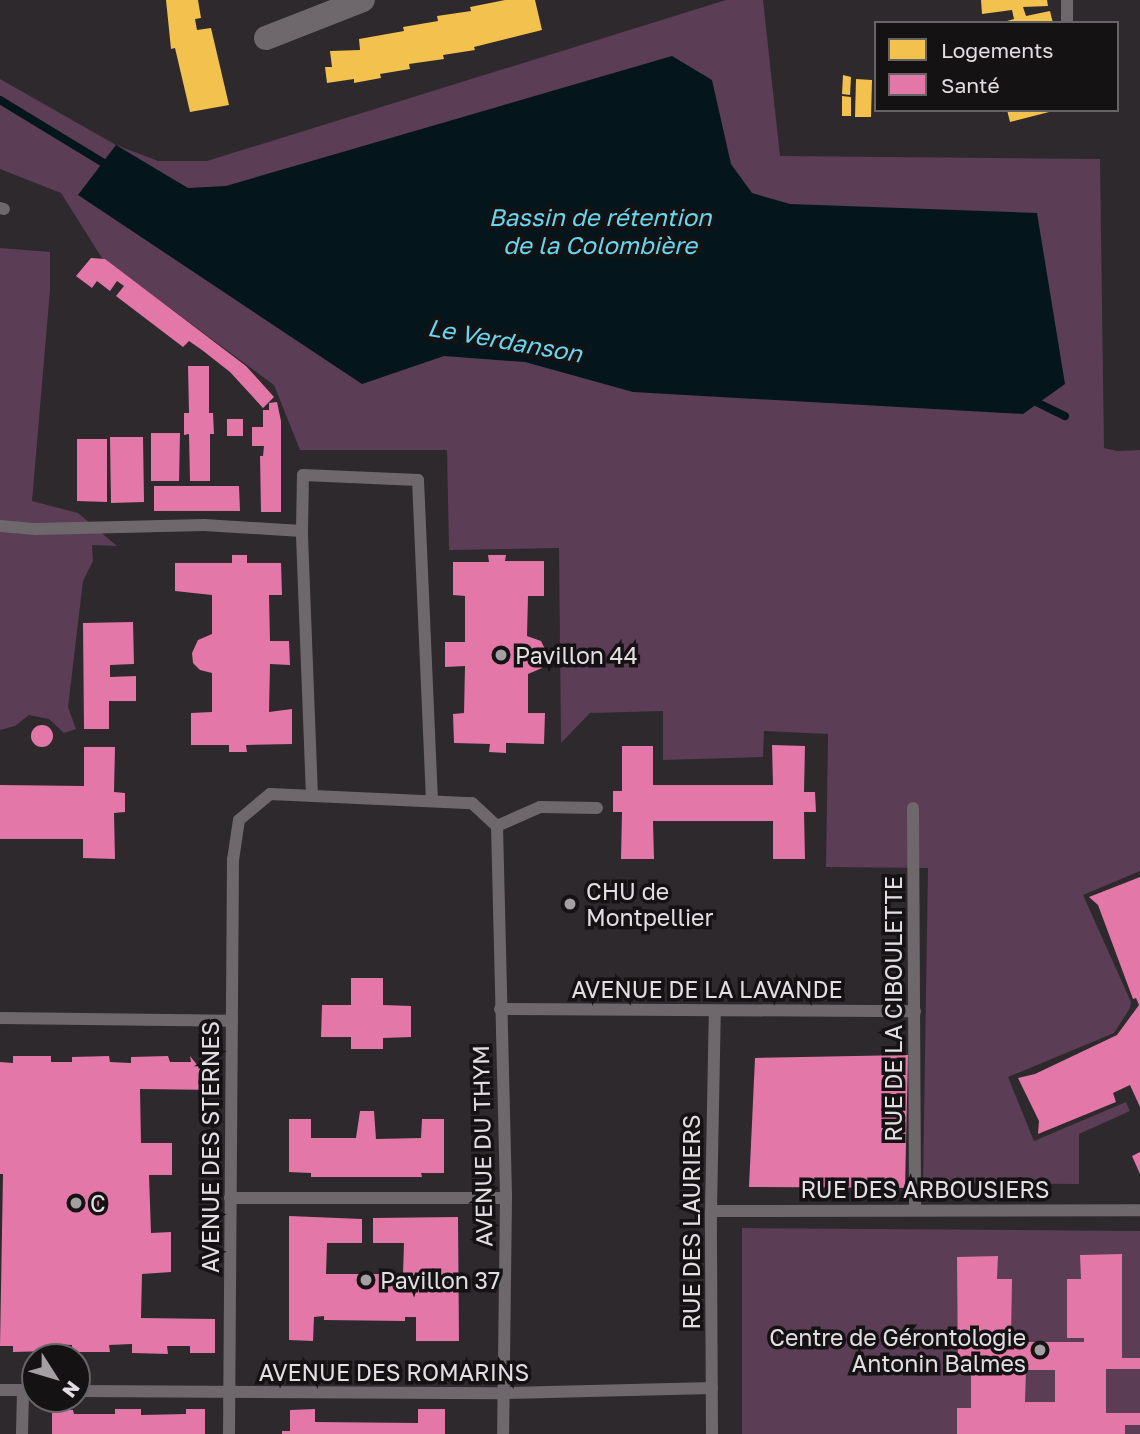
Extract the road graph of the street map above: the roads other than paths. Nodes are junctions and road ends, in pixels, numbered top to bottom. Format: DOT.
graph roads {
  1 [pos="363,0"];
  2 [pos="1067,0"];
  3 [pos="1067,21"];
  4 [pos="267,38"];
  5 [pos="0,526"];
  6 [pos="302,531"];
  7 [pos="312,796"];
  8 [pos="432,802"];
  9 [pos="597,808"];
  10 [pos="913,808"];
  11 [pos="497,826"];
  12 [pos="500,1009"];
  13 [pos="715,1011"];
  14 [pos="915,1011"];
  15 [pos="0,1018"];
  16 [pos="232,1021"];
  17 [pos="230,1198"];
  18 [pos="506,1198"];
  19 [pos="915,1209"];
  20 [pos="1140,1210"];
  21 [pos="711,1211"];
  22 [pos="712,1388"];
  23 [pos="0,1390"];
  24 [pos="21,1390"];
  25 [pos="91,1391"];
  26 [pos="229,1393"];
  27 [pos="504,1393"];
  28 [pos="25,1413"];
  29 [pos="22,1434"];
  30 [pos="229,1434"];
  31 [pos="503,1434"];
  32 [pos="712,1434"];
  1 -- 4 [label="street"];
  2 -- 3 [label="lane"];
  5 -- 6 [label="lane"];
  6 -- 7 [label="lane"];
  6 -- 8 [label="lane"];
  7 -- 8 [label="lane, AVENUE DES STERNES"];
  7 -- 16 [label="lane, AVENUE DES STERNES"];
  8 -- 11 [label="lane, AVENUE DES STERNES"];
  9 -- 11 [label="lane"];
  10 -- 14 [label="lane, RUE DE LA CIBOULETTE"];
  11 -- 12 [label="lane, AVENUE DU THYM"];
  12 -- 13 [label="lane, AVENUE DE LA LAVANDE"];
  12 -- 18 [label="lane, AVENUE DU THYM"];
  13 -- 14 [label="lane, AVENUE DE LA LAVANDE"];
  13 -- 21 [label="lane, RUE DES LAURIERS"];
  14 -- 19 [label="lane, RUE DE LA CIBOULETTE"];
  15 -- 16 [label="lane"];
  16 -- 17 [label="lane, AVENUE DES STERNES"];
  17 -- 18 [label="lane"];
  17 -- 26 [label="lane, AVENUE DES STERNES"];
  18 -- 27 [label="lane, AVENUE DU THYM"];
  19 -- 20 [label="lane, RUE DES ARBOUSIERS"];
  19 -- 21 [label="lane, RUE DES ARBOUSIERS"];
  21 -- 22 [label="lane, RUE DES LAURIERS"];
  22 -- 27 [label="lane, AVENUE DES ROMARINS"];
  22 -- 32 [label="lane, RUE DES LAURIERS"];
  23 -- 24 [label="lane"];
  25 -- 26 [label="lane, AVENUE DES ROMARINS"];
  26 -- 27 [label="lane, AVENUE DES ROMARINS"];
  26 -- 30 [label="lane, AVENUE DES STERNES"];
  27 -- 31 [label="lane, AVENUE DU THYM"];
  28 -- 29 [label="lane"];
}
